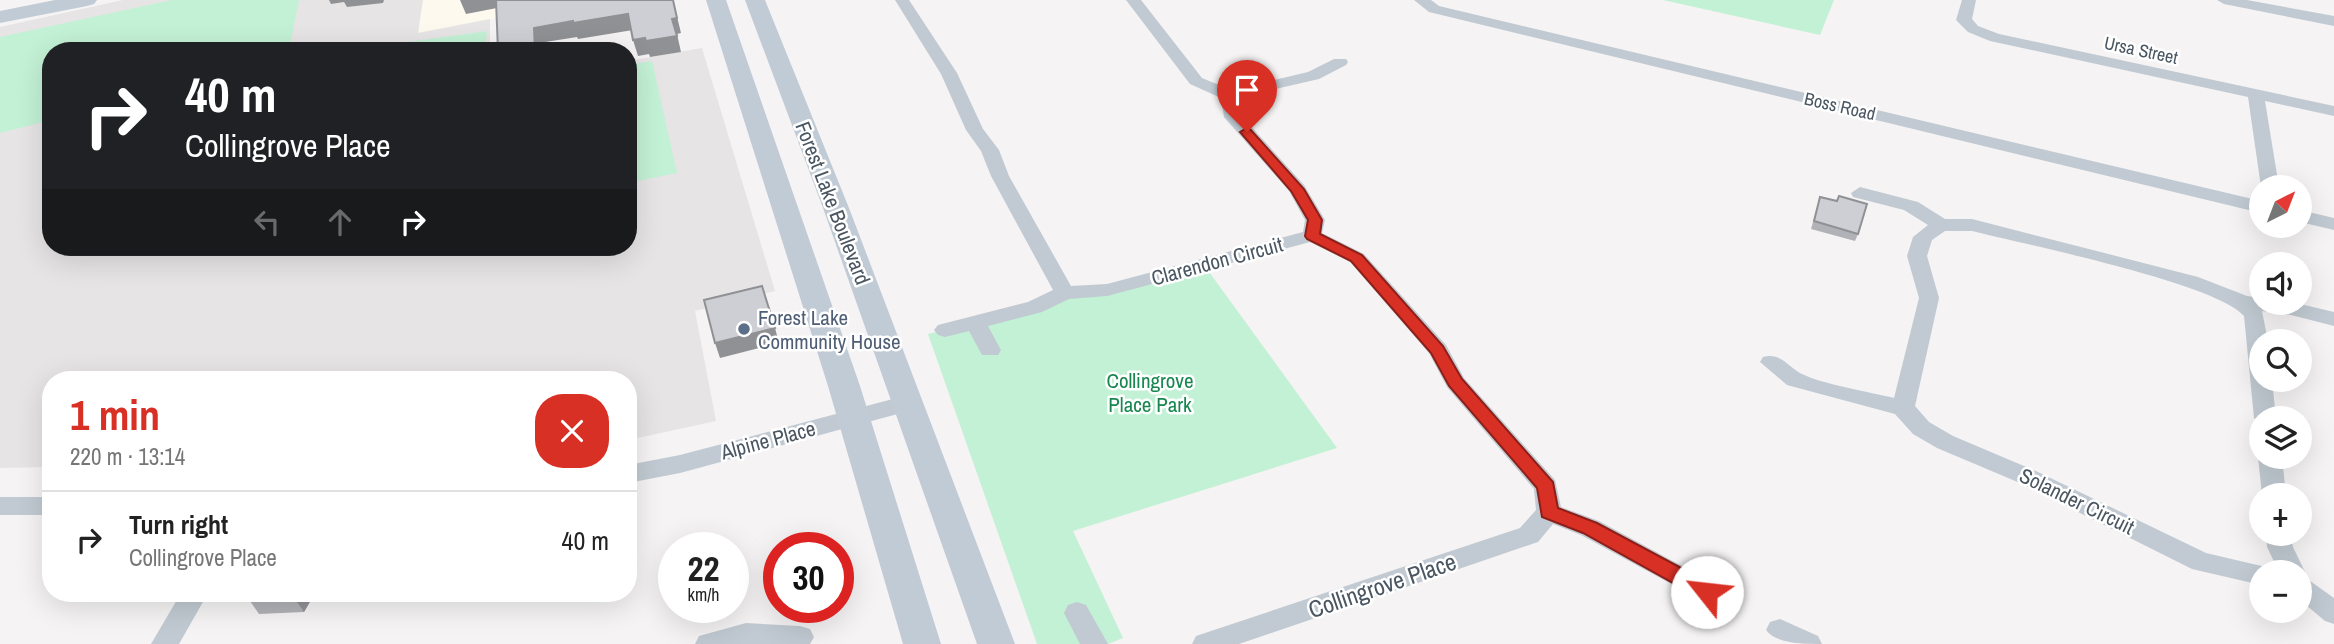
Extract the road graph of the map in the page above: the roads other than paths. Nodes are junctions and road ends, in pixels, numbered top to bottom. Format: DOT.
graph roads {
  1 [pos="54,0"];
  2 [pos="87,0"];
  3 [pos="716,0"];
  4 [pos="755,0"];
  5 [pos="902,0"];
  6 [pos="1133,0"];
  7 [pos="1969,0"];
  8 [pos="2226,0"];
  9 [pos="1421,1"];
  10 [pos="0,15"];
  11 [pos="2334,21"];
  12 [pos="1340,62"];
  13 [pos="2256,94"];
  14 [pos="1229,95"];
  15 [pos="2334,110"];
  16 [pos="2268,175"];
  17 [pos="1860,193"];
  18 [pos="2249,204"];
  19 [pos="2312,219"];
  20 [pos="2334,224"];
  21 [pos="1941,225"];
  22 [pos="1312,236"];
  23 [pos="1065,293"];
  24 [pos="2243,302"];
  25 [pos="2334,319"];
  26 [pos="975,322"];
  27 [pos="2256,329"];
  28 [pos="945,330"];
  29 [pos="990,350"];
  30 [pos="1771,362"];
  31 [pos="908,403"];
  32 [pos="1903,408"];
  33 [pos="853,418"];
  34 [pos="637,472"];
  35 [pos="0,506"];
  36 [pos="42,506"];
  37 [pos="1549,512"];
  38 [pos="2249,572"];
  39 [pos="1707,592"];
  40 [pos="2312,596"];
  41 [pos="190,602"];
  42 [pos="1077,613"];
  43 [pos="2334,613"];
  44 [pos="1780,630"];
  45 [pos="800,637"];
  46 [pos="164,644"];
  47 [pos="709,644"];
  48 [pos="922,644"];
  49 [pos="996,644"];
  50 [pos="1094,644"];
  51 [pos="1206,644"];
  52 [pos="1808,644"];
  1 -- 10 [label="main road"];
  2 -- 10 [label="main road"];
  3 -- 33 [label="main road, Forest Lake Boulevard"];
  4 -- 31 [label="main road, Forest Lake Boulevard"];
  5 -- 23 [label="street"];
  6 -- 14 [label="street"];
  7 -- 13 [label="street, Ursa Street"];
  8 -- 11 [label="street"];
  9 -- 18 [label="street, Boss Road"];
  12 -- 14 [label="street"];
  13 -- 15 [label="street, Ursa Street"];
  13 -- 16 [label="street"];
  14 -- 22 [label="street, Clarendon Circuit"];
  17 -- 21 [label="street"];
  19 -- 20 [label="street"];
  21 -- 24 [label="street"];
  21 -- 32 [label="street"];
  22 -- 23 [label="street, Clarendon Circuit"];
  22 -- 37 [label="street"];
  23 -- 26 [label="street, Clarendon Circuit"];
  24 -- 25 [label="street"];
  24 -- 27 [label="street"];
  26 -- 28 [label="street, Clarendon Circuit"];
  26 -- 29 [label="street"];
  30 -- 32 [label="street"];
  31 -- 33 [label="street, Alpine Place"];
  31 -- 49 [label="main road, Forest Lake Boulevard"];
  32 -- 38 [label="street, Solander Circuit"];
  33 -- 34 [label="street, Alpine Place"];
  33 -- 48 [label="main road, Forest Lake Boulevard"];
  35 -- 36 [label="street"];
  37 -- 39 [label="street"];
  37 -- 51 [label="street, Collingrove Place"];
  40 -- 43 [label="street"];
  41 -- 46 [label="street"];
  42 -- 50 [label="street"];
  44 -- 52 [label="street"];
  45 -- 47 [label="street"];
}
